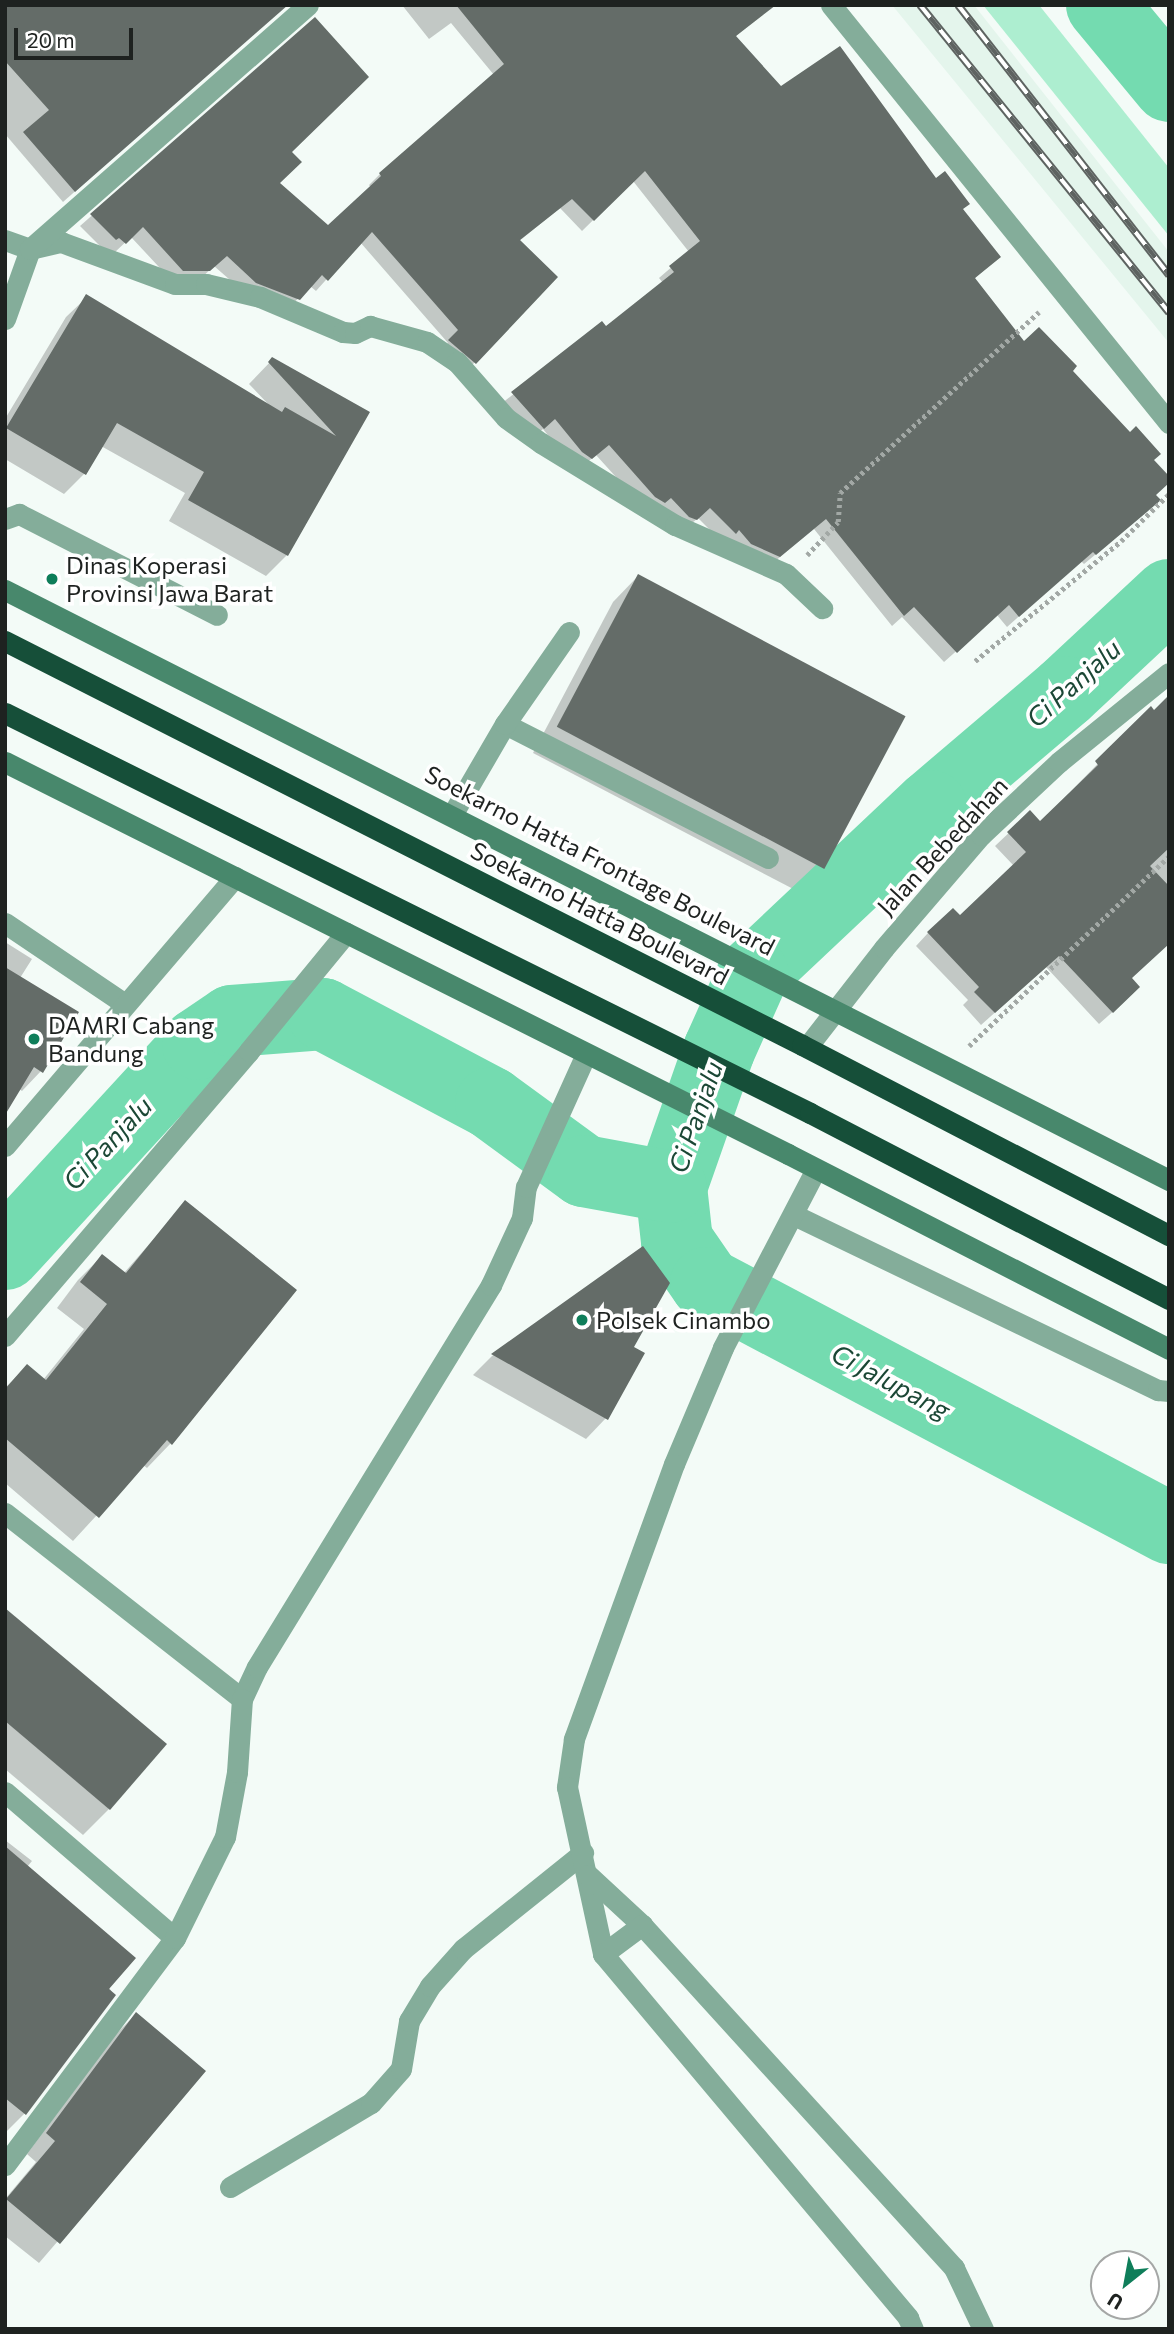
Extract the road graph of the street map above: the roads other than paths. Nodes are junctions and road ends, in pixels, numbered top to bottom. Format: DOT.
graph roads {
  1 [pos="308,5"];
  2 [pos="831,5"];
  3 [pos="5,240"];
  4 [pos="30,249"];
  5 [pos="5,319"];
  6 [pos="1169,423"];
  7 [pos="5,519"];
  8 [pos="5,590"];
  9 [pos="822,608"];
  10 [pos="217,615"];
  11 [pos="569,632"];
  12 [pos="5,641"];
  13 [pos="1169,673"];
  14 [pos="5,713"];
  15 [pos="505,724"];
  16 [pos="5,762"];
  17 [pos="452,815"];
  18 [pos="768,858"];
  19 [pos="235,877"];
  20 [pos="5,923"];
  21 [pos="346,933"];
  22 [pos="125,1004"];
  23 [pos="828,1006"];
  24 [pos="804,1046"];
  25 [pos="586,1054"];
  26 [pos="5,1146"];
  27 [pos="816,1169"];
  28 [pos="1169,1180"];
  29 [pos="794,1215"];
  30 [pos="1169,1234"];
  31 [pos="1169,1299"];
  32 [pos="5,1336"];
  33 [pos="1169,1349"];
  34 [pos="1169,1391"];
  35 [pos="5,1513"];
  36 [pos="242,1699"];
  37 [pos="5,1792"];
  38 [pos="583,1853"];
  39 [pos="588,1875"];
  40 [pos="642,1925"];
  41 [pos="175,1938"];
  42 [pos="603,1954"];
  43 [pos="9,2152"];
  44 [pos="230,2187"];
  45 [pos="913,2329"];
  46 [pos="983,2329"];
  1 -- 4 [label="street"];
  2 -- 6 [label="street"];
  3 -- 4 [label="street"];
  4 -- 5 [label="street"];
  4 -- 9 [label="street"];
  7 -- 10 [label="street"];
  8 -- 17 [label="main road, Soekarno Hatta Frontage Boulevard"];
  11 -- 15 [label="street"];
  12 -- 24 [label="highway, Soekarno Hatta Boulevard"];
  13 -- 23 [label="street, Jalan Bebedahan"];
  14 -- 31 [label="highway"];
  15 -- 17 [label="street"];
  15 -- 18 [label="street"];
  16 -- 19 [label="main road"];
  17 -- 23 [label="main road, Soekarno Hatta Frontage Boulevard"];
  19 -- 21 [label="main road"];
  19 -- 22 [label="street"];
  20 -- 22 [label="street"];
  21 -- 25 [label="main road"];
  21 -- 32 [label="street"];
  22 -- 26 [label="street"];
  23 -- 24 [label="street, Jalan Bebedahan"];
  23 -- 28 [label="main road, Soekarno Hatta Frontage Boulevard"];
  24 -- 30 [label="highway, Soekarno Hatta Boulevard"];
  25 -- 27 [label="main road"];
  25 -- 36 [label="street"];
  27 -- 29 [label="street"];
  27 -- 33 [label="main road"];
  29 -- 34 [label="street"];
  29 -- 38 [label="street"];
  35 -- 36 [label="street"];
  36 -- 41 [label="street"];
  37 -- 41 [label="street"];
  38 -- 39 [label="street"];
  38 -- 44 [label="street"];
  39 -- 40 [label="street"];
  39 -- 42 [label="street"];
  40 -- 42 [label="street"];
  40 -- 46 [label="street"];
  41 -- 43 [label="street"];
  42 -- 45 [label="street"];
}
